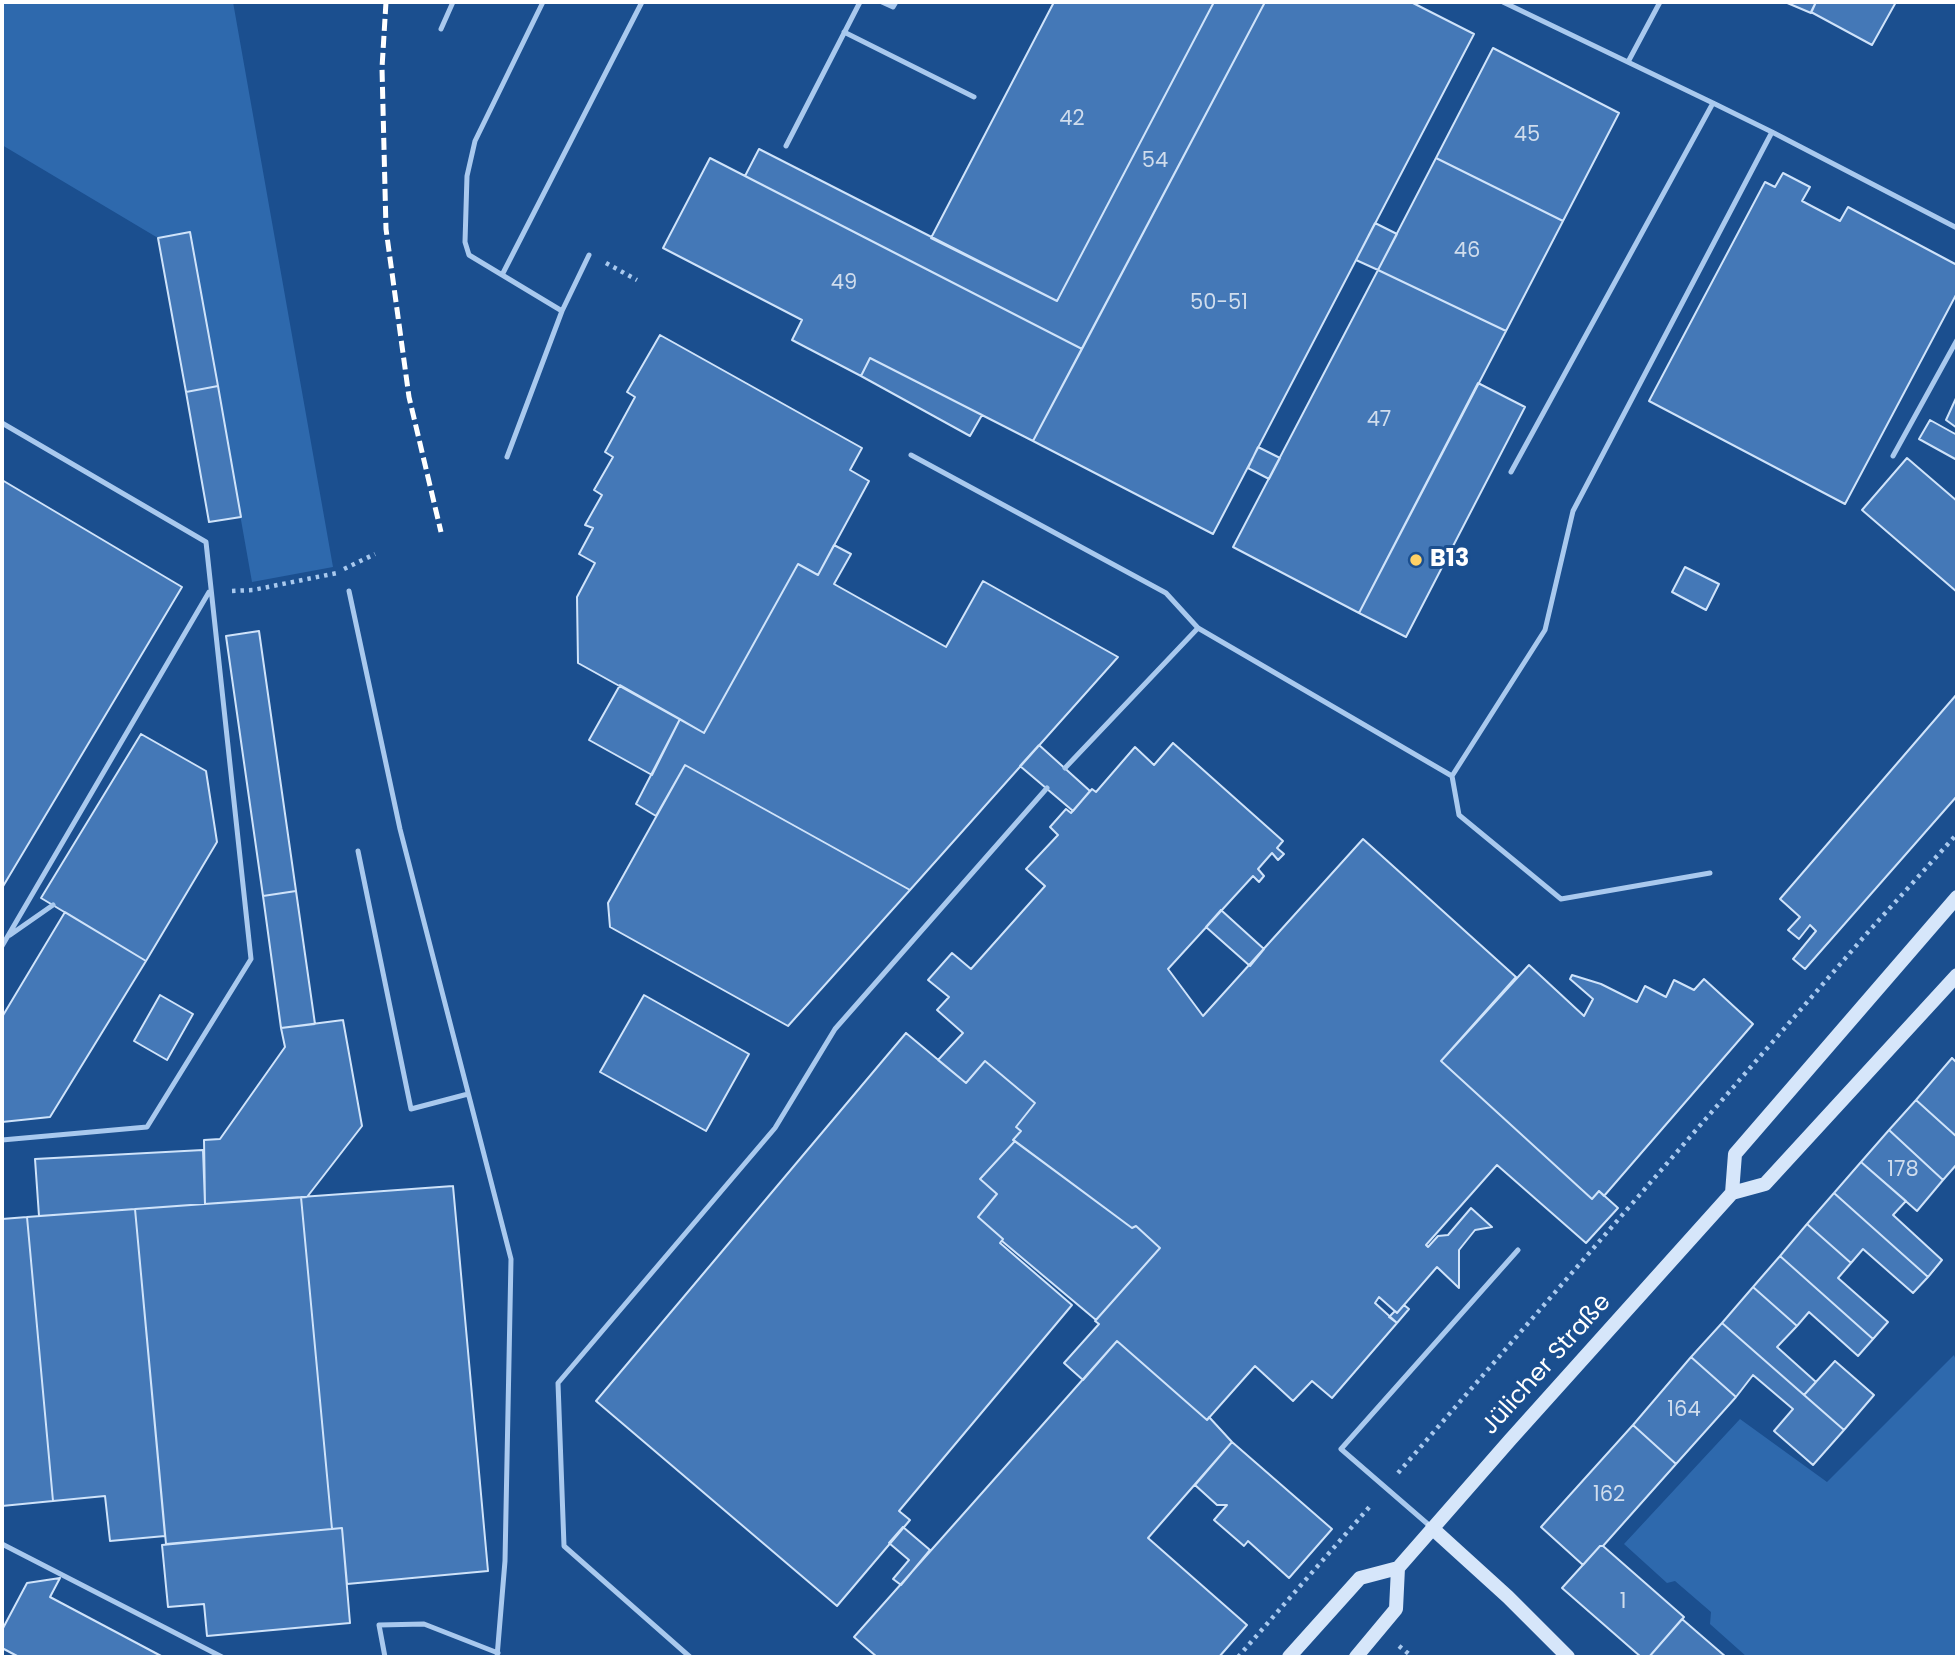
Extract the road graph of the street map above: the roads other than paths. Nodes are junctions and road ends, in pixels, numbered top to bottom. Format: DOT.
graph roads {
  1 [pos="453,2"];
  2 [pos="543,2"];
  3 [pos="642,2"];
  4 [pos="860,2"];
  5 [pos="882,2"];
  6 [pos="896,2"];
  7 [pos="1503,2"];
  8 [pos="1660,2"];
  9 [pos="441,29"];
  10 [pos="844,32"];
  11 [pos="1628,62"];
  12 [pos="974,97"];
  13 [pos="1713,103"];
  14 [pos="1772,132"];
  15 [pos="786,146"];
  16 [pos="1957,228"];
  17 [pos="589,255"];
  18 [pos="502,275"];
  19 [pos="562,311"];
  20 [pos="1957,340"];
  21 [pos="2,423"];
  22 [pos="911,455"];
  23 [pos="1893,456"];
  24 [pos="507,457"];
  25 [pos="1511,472"];
  26 [pos="349,591"];
  27 [pos="210,592"];
  28 [pos="1198,628"];
  29 [pos="1065,768"];
  30 [pos="1452,776"];
  31 [pos="1047,788"];
  32 [pos="358,851"];
  33 [pos="1710,873"];
  34 [pos="1957,897"];
  35 [pos="53,905"];
  36 [pos="7,937"];
  37 [pos="2,946"];
  38 [pos="1957,975"];
  39 [pos="468,1094"];
  40 [pos="2,1140"];
  41 [pos="1732,1193"];
  42 [pos="1518,1250"];
  43 [pos="1432,1528"];
  44 [pos="2,1544"];
  45 [pos="1398,1568"];
  46 [pos="497,1655"];
  47 [pos="222,1657"];
  48 [pos="385,1657"];
  49 [pos="690,1657"];
  50 [pos="1289,1657"];
  51 [pos="1356,1657"];
  52 [pos="1568,1657"];
  1 -- 9 [label="lane"];
  2 -- 18 [label="lane"];
  3 -- 18 [label="lane"];
  4 -- 10 [label="lane"];
  5 -- 6 [label="lane"];
  7 -- 11 [label="lane"];
  8 -- 11 [label="lane"];
  10 -- 12 [label="lane"];
  10 -- 15 [label="lane"];
  11 -- 13 [label="lane"];
  13 -- 14 [label="lane"];
  13 -- 25 [label="lane"];
  14 -- 16 [label="lane"];
  14 -- 30 [label="lane"];
  17 -- 19 [label="lane"];
  18 -- 19 [label="lane"];
  19 -- 24 [label="lane"];
  20 -- 23 [label="lane"];
  21 -- 27 [label="lane"];
  22 -- 28 [label="lane"];
  26 -- 39 [label="lane"];
  27 -- 36 [label="lane"];
  27 -- 40 [label="lane"];
  28 -- 29 [label="lane"];
  28 -- 30 [label="lane"];
  30 -- 33 [label="lane"];
  31 -- 49 [label="lane"];
  32 -- 39 [label="lane"];
  34 -- 41 [label="main road"];
  35 -- 36 [label="lane"];
  36 -- 37 [label="lane"];
  38 -- 41 [label="main road"];
  39 -- 46 [label="lane"];
  41 -- 43 [label="main road, Jülicher Straße"];
  42 -- 43 [label="lane"];
  43 -- 45 [label="main road, Jülicher Straße"];
  43 -- 52 [label="main road"];
  44 -- 47 [label="lane"];
  45 -- 50 [label="main road"];
  45 -- 51 [label="main road"];
  46 -- 48 [label="lane"];
}
